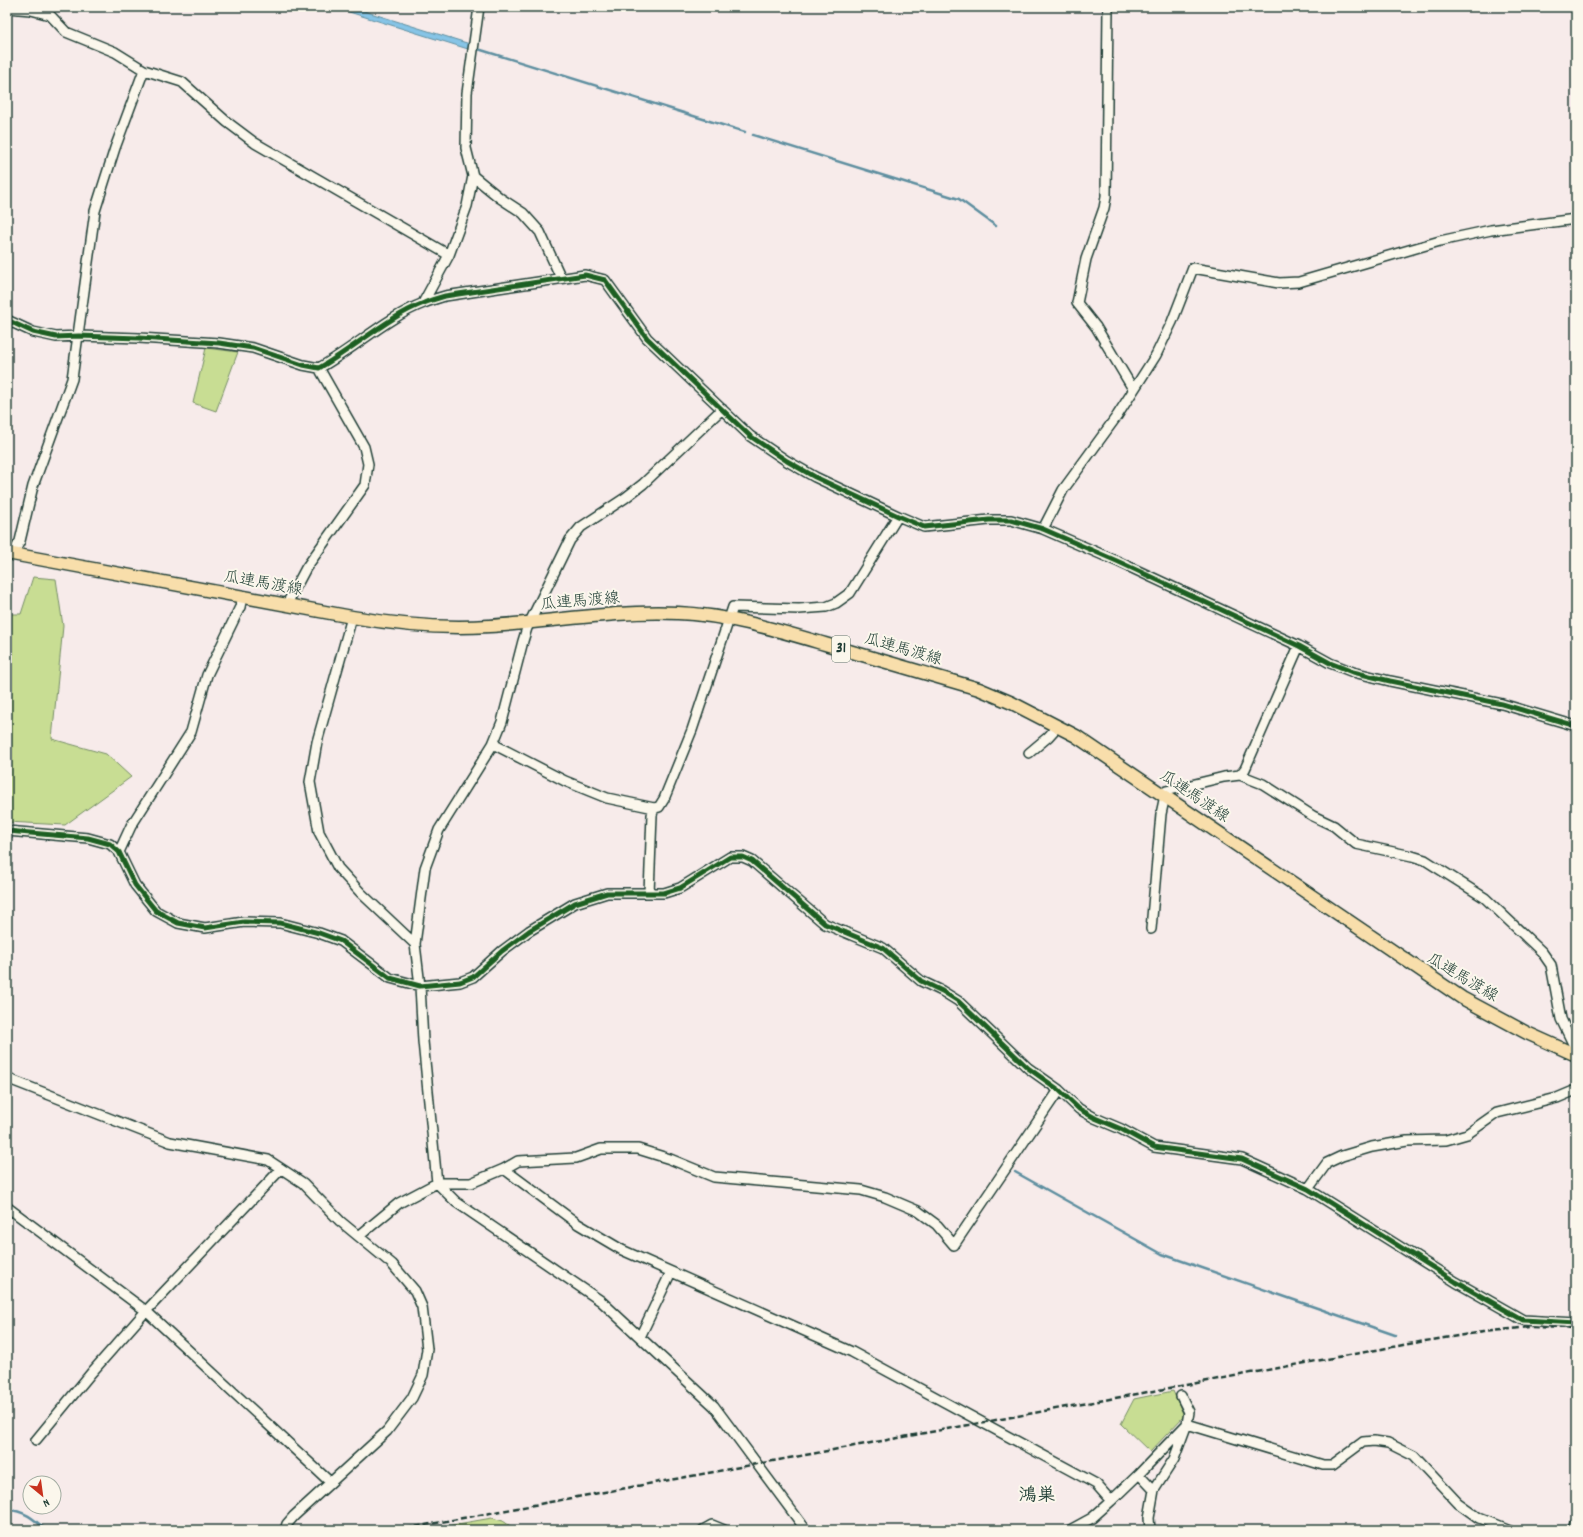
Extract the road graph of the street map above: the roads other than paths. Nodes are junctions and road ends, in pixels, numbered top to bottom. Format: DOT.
graph roads {
  1 [pos="479,7"];
  2 [pos="1108,7"];
  3 [pos="7,8"];
  4 [pos="144,70"];
  5 [pos="473,176"];
  6 [pos="1576,219"];
  7 [pos="449,255"];
  8 [pos="561,278"];
  9 [pos="424,303"];
  10 [pos="7,320"];
  11 [pos="79,336"];
  12 [pos="319,368"];
  13 [pos="1133,389"];
  14 [pos="722,409"];
  15 [pos="898,516"];
  16 [pos="1043,529"];
  17 [pos="10,554"];
  18 [pos="242,597"];
  19 [pos="286,605"];
  20 [pos="352,617"];
  21 [pos="729,619"];
  22 [pos="531,622"];
  23 [pos="1299,646"];
  24 [pos="1058,726"];
  25 [pos="1576,726"];
  26 [pos="493,744"];
  27 [pos="1029,753"];
  28 [pos="1240,775"];
  29 [pos="1166,797"];
  30 [pos="654,808"];
  31 [pos="7,831"];
  32 [pos="119,852"];
  33 [pos="649,893"];
  34 [pos="1151,929"];
  35 [pos="415,944"];
  36 [pos="420,986"];
  37 [pos="1576,1050"];
  38 [pos="1576,1055"];
  39 [pos="7,1077"];
  40 [pos="1059,1090"];
  41 [pos="1576,1090"];
  42 [pos="282,1169"];
  43 [pos="504,1169"];
  44 [pos="437,1183"];
  45 [pos="1308,1189"];
  46 [pos="7,1207"];
  47 [pos="359,1236"];
  48 [pos="671,1272"];
  49 [pos="146,1311"];
  50 [pos="1576,1323"];
  51 [pos="640,1337"];
  52 [pos="1181,1396"];
  53 [pos="1187,1424"];
  54 [pos="36,1440"];
  55 [pos="1139,1474"];
  56 [pos="330,1482"];
  57 [pos="1154,1490"];
  58 [pos="1111,1501"];
  59 [pos="1576,1523"];
  60 [pos="285,1530"];
  61 [pos="703,1530"];
  62 [pos="724,1530"];
  63 [pos="806,1530"];
  64 [pos="1070,1530"];
  65 [pos="1150,1530"];
  66 [pos="1509,1530"];
  67 [pos="1574,1530"];
  1 -- 5 [label="street"];
  2 -- 13 [label="street"];
  3 -- 4 [label="street"];
  4 -- 7 [label="street"];
  4 -- 11 [label="street"];
  5 -- 7 [label="street"];
  5 -- 8 [label="street"];
  6 -- 13 [label="street"];
  7 -- 9 [label="street"];
  8 -- 9 [label="street"];
  8 -- 14 [label="street"];
  9 -- 12 [label="street"];
  10 -- 11 [label="street"];
  11 -- 12 [label="street"];
  11 -- 17 [label="street"];
  12 -- 19 [label="street"];
  13 -- 16 [label="street"];
  14 -- 15 [label="street"];
  14 -- 22 [label="street"];
  15 -- 16 [label="street"];
  15 -- 21 [label="street"];
  16 -- 23 [label="street"];
  17 -- 18 [label="main road, 瓜連馬渡線 / 31"];
  18 -- 19 [label="main road, 瓜連馬渡線 / 31"];
  18 -- 32 [label="street"];
  19 -- 20 [label="main road, 瓜連馬渡線 / 31"];
  20 -- 22 [label="main road, 瓜連馬渡線 / 31"];
  20 -- 35 [label="street"];
  21 -- 22 [label="main road, 瓜連馬渡線 / 31"];
  21 -- 24 [label="main road, 瓜連馬渡線 / 31"];
  21 -- 30 [label="street"];
  22 -- 26 [label="street"];
  23 -- 25 [label="street"];
  23 -- 28 [label="street"];
  24 -- 27 [label="street"];
  24 -- 29 [label="main road, 瓜連馬渡線 / 31"];
  26 -- 30 [label="street"];
  26 -- 35 [label="street"];
  28 -- 29 [label="street"];
  28 -- 37 [label="street"];
  29 -- 34 [label="street"];
  29 -- 38 [label="main road, 瓜連馬渡線 / 31"];
  30 -- 33 [label="street"];
  31 -- 32 [label="street"];
  32 -- 36 [label="street"];
  33 -- 36 [label="street"];
  33 -- 40 [label="street"];
  35 -- 36 [label="street"];
  36 -- 44 [label="street"];
  39 -- 42 [label="street"];
  40 -- 43 [label="street"];
  40 -- 45 [label="street"];
  41 -- 45 [label="street"];
  42 -- 47 [label="street"];
  42 -- 49 [label="street"];
  43 -- 44 [label="street"];
  43 -- 48 [label="street"];
  44 -- 47 [label="street"];
  44 -- 51 [label="street"];
  45 -- 50 [label="street"];
  46 -- 49 [label="street"];
  47 -- 56 [label="street"];
  48 -- 51 [label="street"];
  48 -- 58 [label="street"];
  49 -- 54 [label="street"];
  49 -- 56 [label="street"];
  51 -- 63 [label="street"];
  52 -- 53 [label="street"];
  53 -- 55 [label="street"];
  53 -- 57 [label="street"];
  53 -- 66 [label="street"];
  55 -- 57 [label="street"];
  55 -- 58 [label="street"];
  56 -- 60 [label="street"];
  57 -- 65 [label="street"];
  58 -- 64 [label="street"];
  59 -- 67 [label="street"];
  61 -- 62 [label="street"];
}
